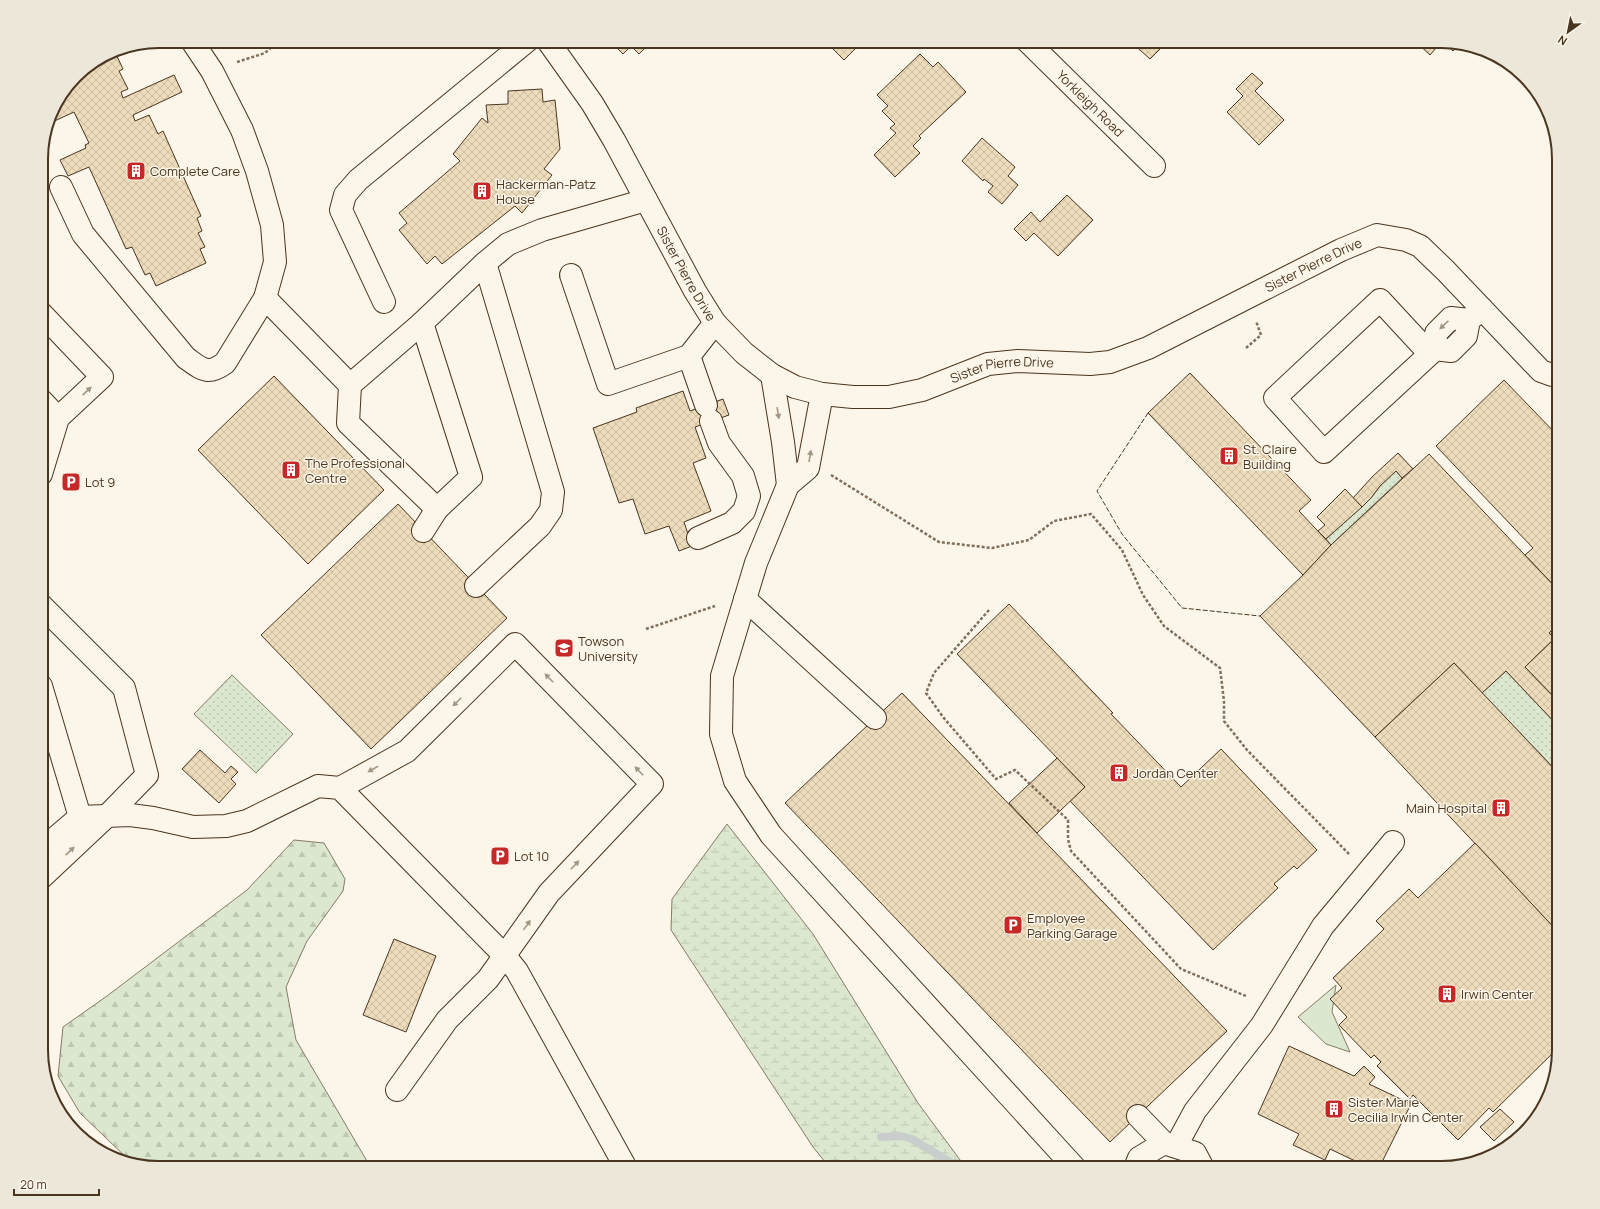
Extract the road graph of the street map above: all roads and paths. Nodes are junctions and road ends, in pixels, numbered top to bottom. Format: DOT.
graph roads {
  1 [pos="197,48"];
  2 [pos="270,48"];
  3 [pos="518,48"];
  4 [pos="553,48"];
  5 [pos="1034,48"];
  6 [pos="235,63"];
  7 [pos="1154,166"];
  8 [pos="61,187"];
  9 [pos="646,200"];
  10 [pos="485,263"];
  11 [pos="571,275"];
  12 [pos="265,298"];
  13 [pos="384,302"];
  14 [pos="1475,314"];
  15 [pos="1254,316"];
  16 [pos="48,320"];
  17 [pos="422,323"];
  18 [pos="715,323"];
  19 [pos="1246,348"];
  20 [pos="1432,351"];
  21 [pos="689,356"];
  22 [pos="772,374"];
  23 [pos="1552,375"];
  24 [pos="350,385"];
  25 [pos="822,394"];
  26 [pos="48,407"];
  27 [pos="58,418"];
  28 [pos="48,451"];
  29 [pos="829,474"];
  30 [pos="788,485"];
  31 [pos="437,509"];
  32 [pos="423,531"];
  33 [pos="698,538"];
  34 [pos="476,586"];
  35 [pos="743,607"];
  36 [pos="989,610"];
  37 [pos="48,612"];
  38 [pos="646,629"];
  39 [pos="48,710"];
  40 [pos="875,718"];
  41 [pos="340,788"];
  42 [pos="108,815"];
  43 [pos="80,817"];
  44 [pos="1393,842"];
  45 [pos="48,844"];
  46 [pos="48,871"];
  47 [pos="1367,872"];
  48 [pos="505,956"];
  49 [pos="1246,996"];
  50 [pos="397,1090"];
  51 [pos="1138,1116"];
  52 [pos="1170,1144"];
  53 [pos="622,1161"];
  54 [pos="1069,1161"];
  55 [pos="1138,1161"];
  56 [pos="1199,1161"];
  1 -- 12 [label="street"];
  2 -- 6 [label="path"];
  3 -- 13 [label="street"];
  4 -- 9 [label="street, Sister Pierre Drive"];
  5 -- 7 [label="street, Yorkleigh Road"];
  8 -- 12 [label="street"];
  9 -- 10 [label="street"];
  9 -- 18 [label="street, Sister Pierre Drive"];
  10 -- 17 [label="street"];
  10 -- 34 [label="street"];
  11 -- 21 [label="street"];
  12 -- 24 [label="street"];
  14 -- 20 [label="street"];
  14 -- 23 [label="street, Sister Pierre Drive"];
  14 -- 25 [label="street, Sister Pierre Drive"];
  15 -- 19 [label="path"];
  27 -- 16 [label="street, one-way"];
  17 -- 24 [label="street"];
  17 -- 31 [label="street"];
  18 -- 21 [label="street"];
  18 -- 22 [label="street, Sister Pierre Drive"];
  20 -- 20 [label="street"];
  21 -- 33 [label="street"];
  22 -- 25 [label="street, Sister Pierre Drive"];
  22 -- 30 [label="street, one-way"];
  24 -- 31 [label="street"];
  30 -- 25 [label="street, one-way"];
  26 -- 27 [label="street"];
  27 -- 28 [label="street"];
  29 -- 47 [label="path"];
  30 -- 35 [label="street"];
  31 -- 32 [label="street"];
  35 -- 38 [label="path"];
  35 -- 40 [label="street"];
  35 -- 54 [label="street"];
  36 -- 49 [label="path"];
  37 -- 42 [label="street"];
  39 -- 43 [label="street"];
  41 -- 42 [label="street"];
  41 -- 48 [label="street"];
  48 -- 41 [label="street, one-way"];
  42 -- 43 [label="street"];
  46 -- 42 [label="street, one-way"];
  43 -- 45 [label="street"];
  44 -- 47 [label="street"];
  47 -- 52 [label="street"];
  48 -- 50 [label="street"];
  48 -- 53 [label="street"];
  51 -- 52 [label="street"];
  52 -- 55 [label="street"];
  52 -- 56 [label="street"];
}
